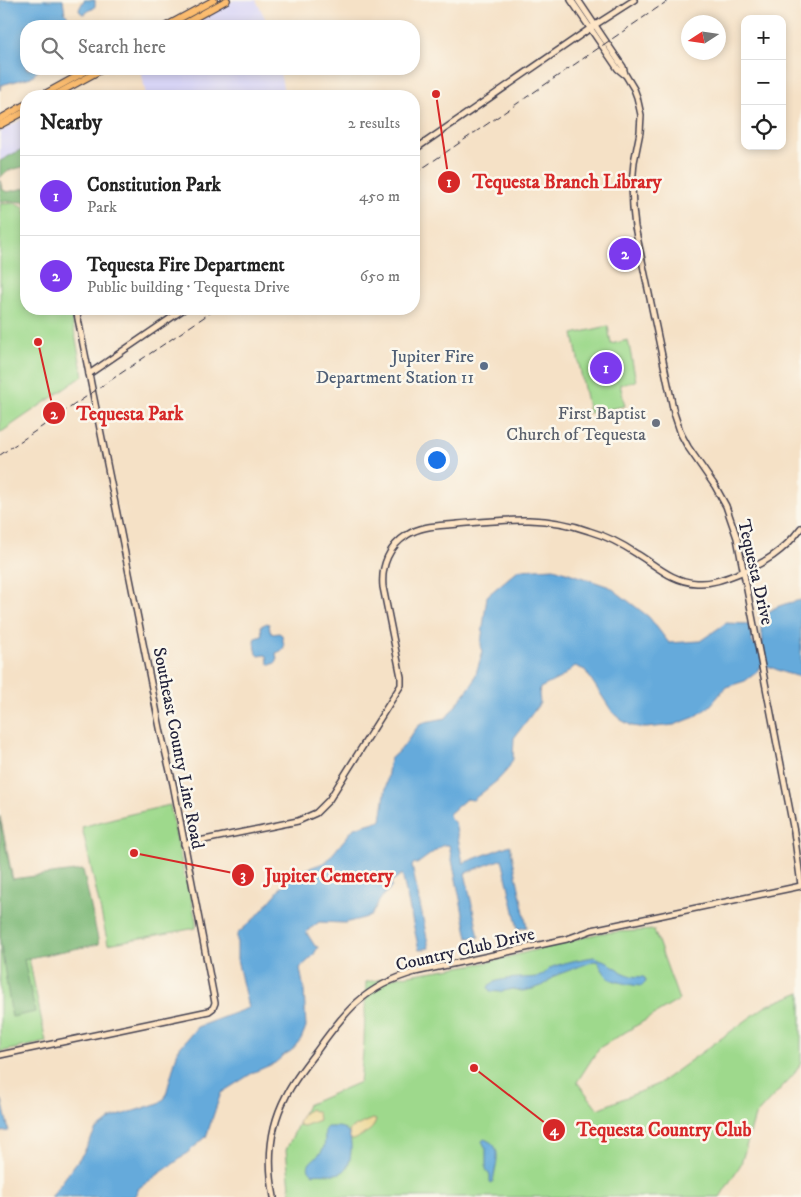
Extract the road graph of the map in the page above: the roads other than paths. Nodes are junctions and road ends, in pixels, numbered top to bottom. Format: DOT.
graph roads {
  1 [pos="214,0"];
  2 [pos="227,0"];
  3 [pos="571,0"];
  4 [pos="578,0"];
  5 [pos="634,0"];
  6 [pos="177,20"];
  7 [pos="191,20"];
  8 [pos="593,27"];
  9 [pos="79,75"];
  10 [pos="90,75"];
  11 [pos="52,90"];
  12 [pos="63,90"];
  13 [pos="20,107"];
  14 [pos="20,114"];
  15 [pos="0,119"];
  16 [pos="0,125"];
  17 [pos="420,146"];
  18 [pos="77,315"];
  19 [pos="175,315"];
  20 [pos="89,374"];
  21 [pos="801,528"];
  22 [pos="744,571"];
  23 [pos="184,844"];
  24 [pos="801,885"];
  25 [pos="0,1055"];
  26 [pos="274,1197"];
  1 -- 6 [label="main road"];
  2 -- 7 [label="main road"];
  3 -- 8 [label="street, Tequesta Drive"];
  4 -- 8 [label="street, Tequesta Drive"];
  5 -- 8 [label="street"];
  8 -- 17 [label="street"];
  8 -- 22 [label="street, Tequesta Drive"];
  9 -- 11 [label="main road"];
  10 -- 12 [label="main road"];
  13 -- 15 [label="main road"];
  14 -- 16 [label="main road"];
  18 -- 20 [label="street, Southeast County Line Road"];
  19 -- 20 [label="street"];
  20 -- 23 [label="street, Southeast County Line Road"];
  21 -- 22 [label="street"];
  22 -- 23 [label="street"];
  22 -- 24 [label="street, Tequesta Drive"];
  23 -- 25 [label="street, Southeast County Line Road"];
  24 -- 26 [label="street, Country Club Drive"];
}
